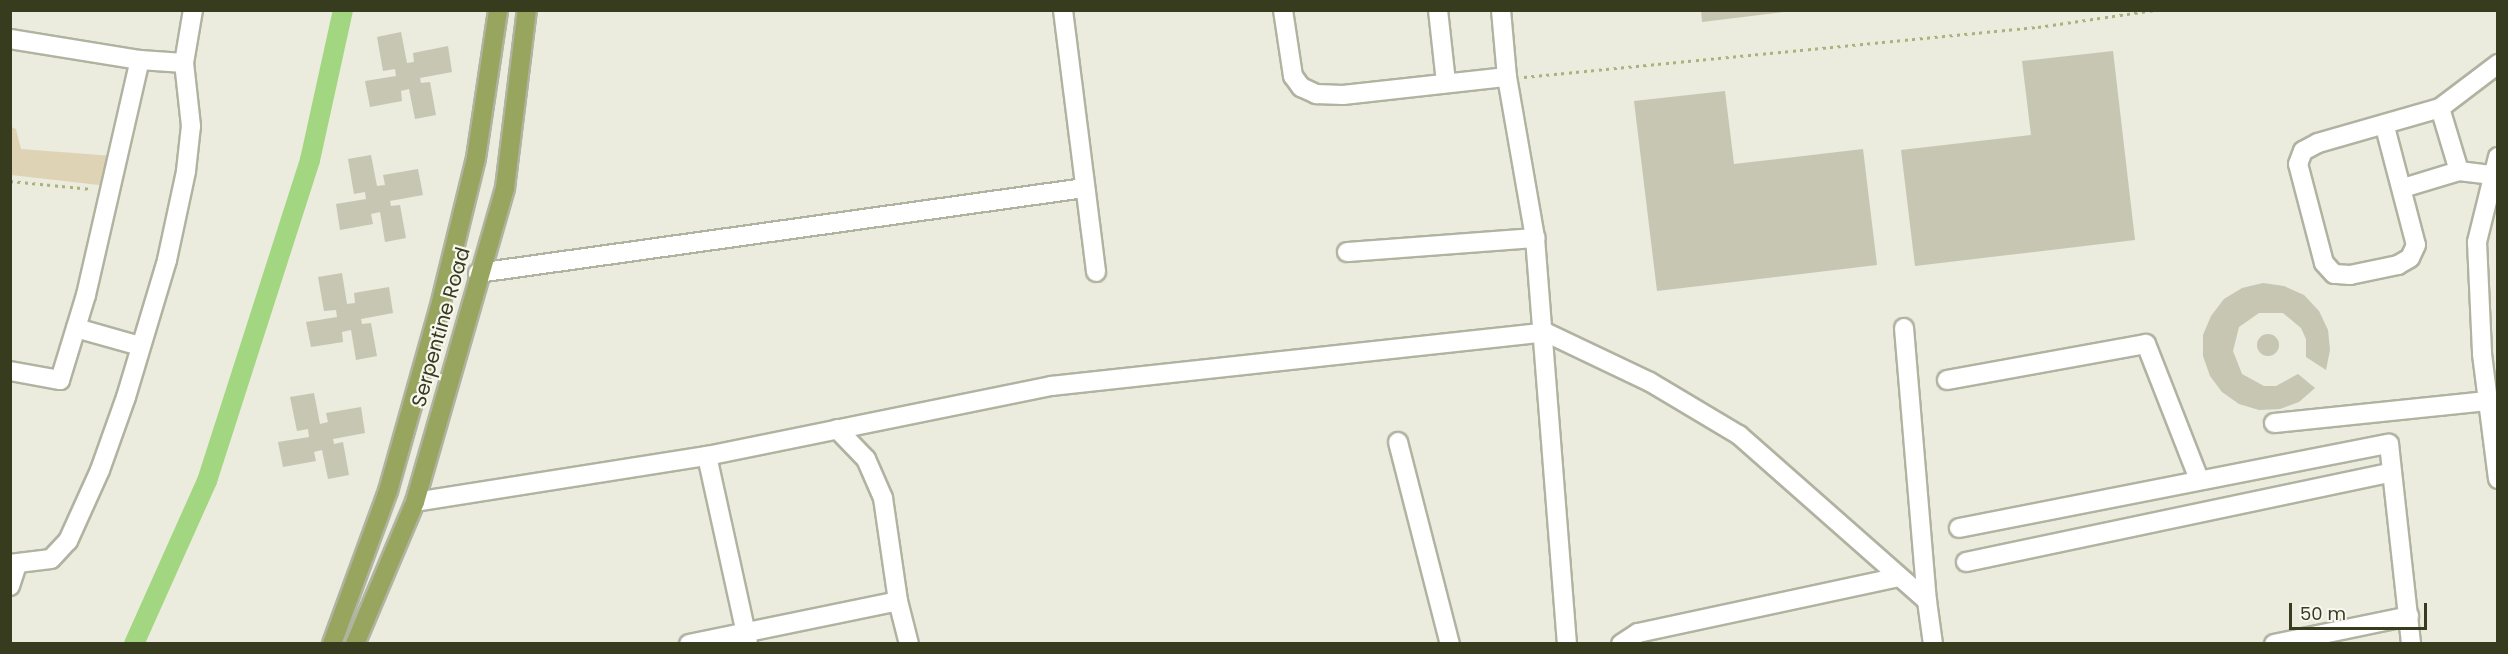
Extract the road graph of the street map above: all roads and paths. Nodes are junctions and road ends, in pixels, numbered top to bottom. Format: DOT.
graph roads {
  1 [pos="193,10"];
  2 [pos="498,10"];
  3 [pos="527,10"];
  4 [pos="1063,10"];
  5 [pos="1283,10"];
  6 [pos="1438,10"];
  7 [pos="1501,10"];
  8 [pos="2155,10"];
  9 [pos="10,39"];
  10 [pos="140,60"];
  11 [pos="184,63"];
  12 [pos="2498,64"];
  13 [pos="492,65"];
  14 [pos="521,71"];
  15 [pos="1508,77"];
  16 [pos="1446,82"];
  17 [pos="2440,108"];
  18 [pos="2385,127"];
  19 [pos="2498,156"];
  20 [pos="2459,171"];
  21 [pos="2492,175"];
  22 [pos="10,181"];
  23 [pos="1084,188"];
  24 [pos="2403,188"];
  25 [pos="109,191"];
  26 [pos="1535,238"];
  27 [pos="1347,252"];
  28 [pos="1096,272"];
  29 [pos="478,273"];
  30 [pos="76,328"];
  31 [pos="1904,328"];
  32 [pos="1545,332"];
  33 [pos="140,346"];
  34 [pos="10,371"];
  35 [pos="1947,380"];
  36 [pos="2488,401"];
  37 [pos="2274,423"];
  38 [pos="837,429"];
  39 [pos="1398,442"];
  40 [pos="707,456"];
  41 [pos="2392,472"];
  42 [pos="2199,479"];
  43 [pos="2498,479"];
  44 [pos="416,502"];
  45 [pos="1959,528"];
  46 [pos="1966,562"];
  47 [pos="14,564"];
  48 [pos="1899,577"];
  49 [pos="10,586"];
  50 [pos="897,601"];
  51 [pos="1927,601"];
  52 [pos="2409,616"];
  53 [pos="747,638"];
  54 [pos="332,644"];
  55 [pos="356,644"];
  56 [pos="688,644"];
  57 [pos="909,644"];
  58 [pos="1450,644"];
  59 [pos="1567,644"];
  60 [pos="1621,644"];
  61 [pos="1933,644"];
  62 [pos="2274,644"];
  63 [pos="2411,644"];
  1 -- 11 [label="street"];
  2 -- 13 [label="main road"];
  3 -- 14 [label="main road, Serpentine Road"];
  4 -- 23 [label="street"];
  5 -- 16 [label="street"];
  6 -- 16 [label="street"];
  7 -- 15 [label="street"];
  8 -- 15 [label="path"];
  9 -- 10 [label="street"];
  10 -- 11 [label="street"];
  10 -- 25 [label="street"];
  11 -- 33 [label="street"];
  12 -- 17 [label="street"];
  13 -- 14 [label="main road"];
  13 -- 54 [label="main road"];
  14 -- 29 [label="main road, Serpentine Road"];
  15 -- 16 [label="street"];
  15 -- 26 [label="street"];
  17 -- 18 [label="street"];
  17 -- 20 [label="street"];
  18 -- 24 [label="street"];
  18 -- 24 [label="street"];
  19 -- 21 [label="street"];
  20 -- 21 [label="street"];
  20 -- 24 [label="street"];
  21 -- 36 [label="street"];
  22 -- 25 [label="path"];
  23 -- 28 [label="street"];
  23 -- 29 [label="street"];
  25 -- 30 [label="street"];
  26 -- 27 [label="street"];
  26 -- 32 [label="street"];
  29 -- 44 [label="main road, Serpentine Road"];
  30 -- 33 [label="street"];
  30 -- 34 [label="street"];
  31 -- 51 [label="street"];
  32 -- 38 [label="street"];
  32 -- 48 [label="street"];
  32 -- 59 [label="street"];
  33 -- 47 [label="street"];
  35 -- 42 [label="street"];
  36 -- 37 [label="street"];
  36 -- 43 [label="street"];
  38 -- 40 [label="street"];
  38 -- 50 [label="street"];
  39 -- 58 [label="street"];
  40 -- 44 [label="street"];
  40 -- 53 [label="street"];
  41 -- 42 [label="street"];
  41 -- 46 [label="street"];
  41 -- 52 [label="street"];
  42 -- 45 [label="street"];
  44 -- 55 [label="main road, Serpentine Road"];
  47 -- 49 [label="street"];
  48 -- 51 [label="street"];
  48 -- 60 [label="street"];
  50 -- 53 [label="street"];
  50 -- 57 [label="street"];
  51 -- 61 [label="street"];
  52 -- 62 [label="street"];
  52 -- 63 [label="street"];
  53 -- 56 [label="street"];
}
